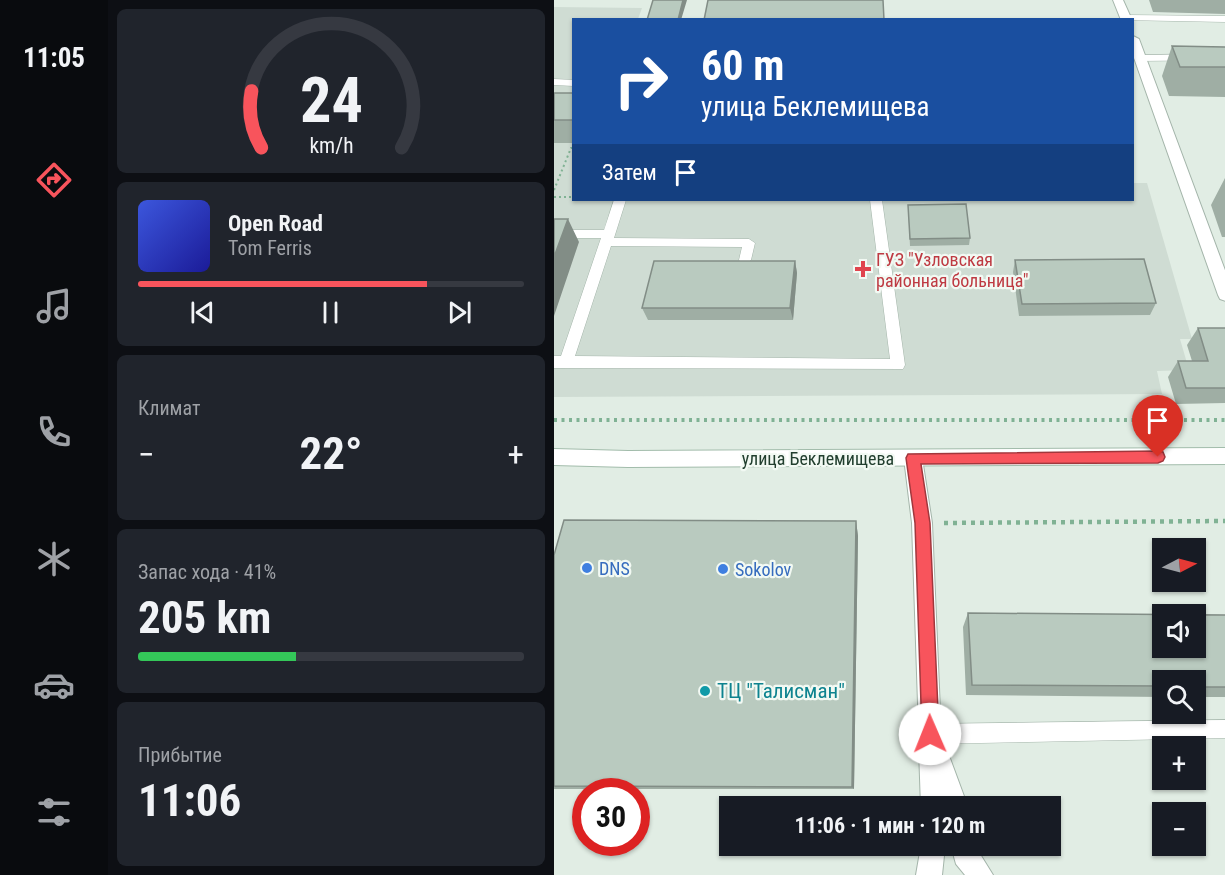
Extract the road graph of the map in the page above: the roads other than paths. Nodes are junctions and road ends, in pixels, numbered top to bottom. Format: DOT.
graph roads {
  1 [pos="1118,0"];
  2 [pos="1126,18"];
  3 [pos="1134,19"];
  4 [pos="1226,20"];
  5 [pos="1134,42"];
  6 [pos="1226,57"];
  7 [pos="1139,58"];
  8 [pos="554,82"];
  9 [pos="572,83"];
  10 [pos="620,201"];
  11 [pos="876,201"];
  12 [pos="554,234"];
  13 [pos="606,238"];
  14 [pos="1219,257"];
  15 [pos="745,260"];
  16 [pos="1226,295"];
  17 [pos="560,362"];
  18 [pos="1226,456"];
  19 [pos="554,457"];
  20 [pos="913,458"];
  21 [pos="1226,729"];
  22 [pos="930,734"];
  23 [pos="933,796"];
  24 [pos="952,796"];
  25 [pos="932,856"];
  26 [pos="966,856"];
  27 [pos="929,875"];
  28 [pos="980,875"];
  1 -- 2 [label="street"];
  3 -- 4 [label="lane"];
  5 -- 7 [label="street"];
  6 -- 7 [label="lane"];
  7 -- 14 [label="street"];
  8 -- 9 [label="lane"];
  10 -- 13 [label="lane"];
  11 -- 17 [label="lane"];
  12 -- 13 [label="lane"];
  13 -- 15 [label="lane"];
  13 -- 17 [label="lane"];
  14 -- 16 [label="street"];
  18 -- 20 [label="street, улица Беклемищева"];
  19 -- 20 [label="street, улица Беклемищева"];
  20 -- 22 [label="street"];
  21 -- 22 [label="lane"];
  22 -- 23 [label="street"];
  22 -- 24 [label="street"];
  25 -- 27 [label="street"];
  26 -- 28 [label="street"];
}
